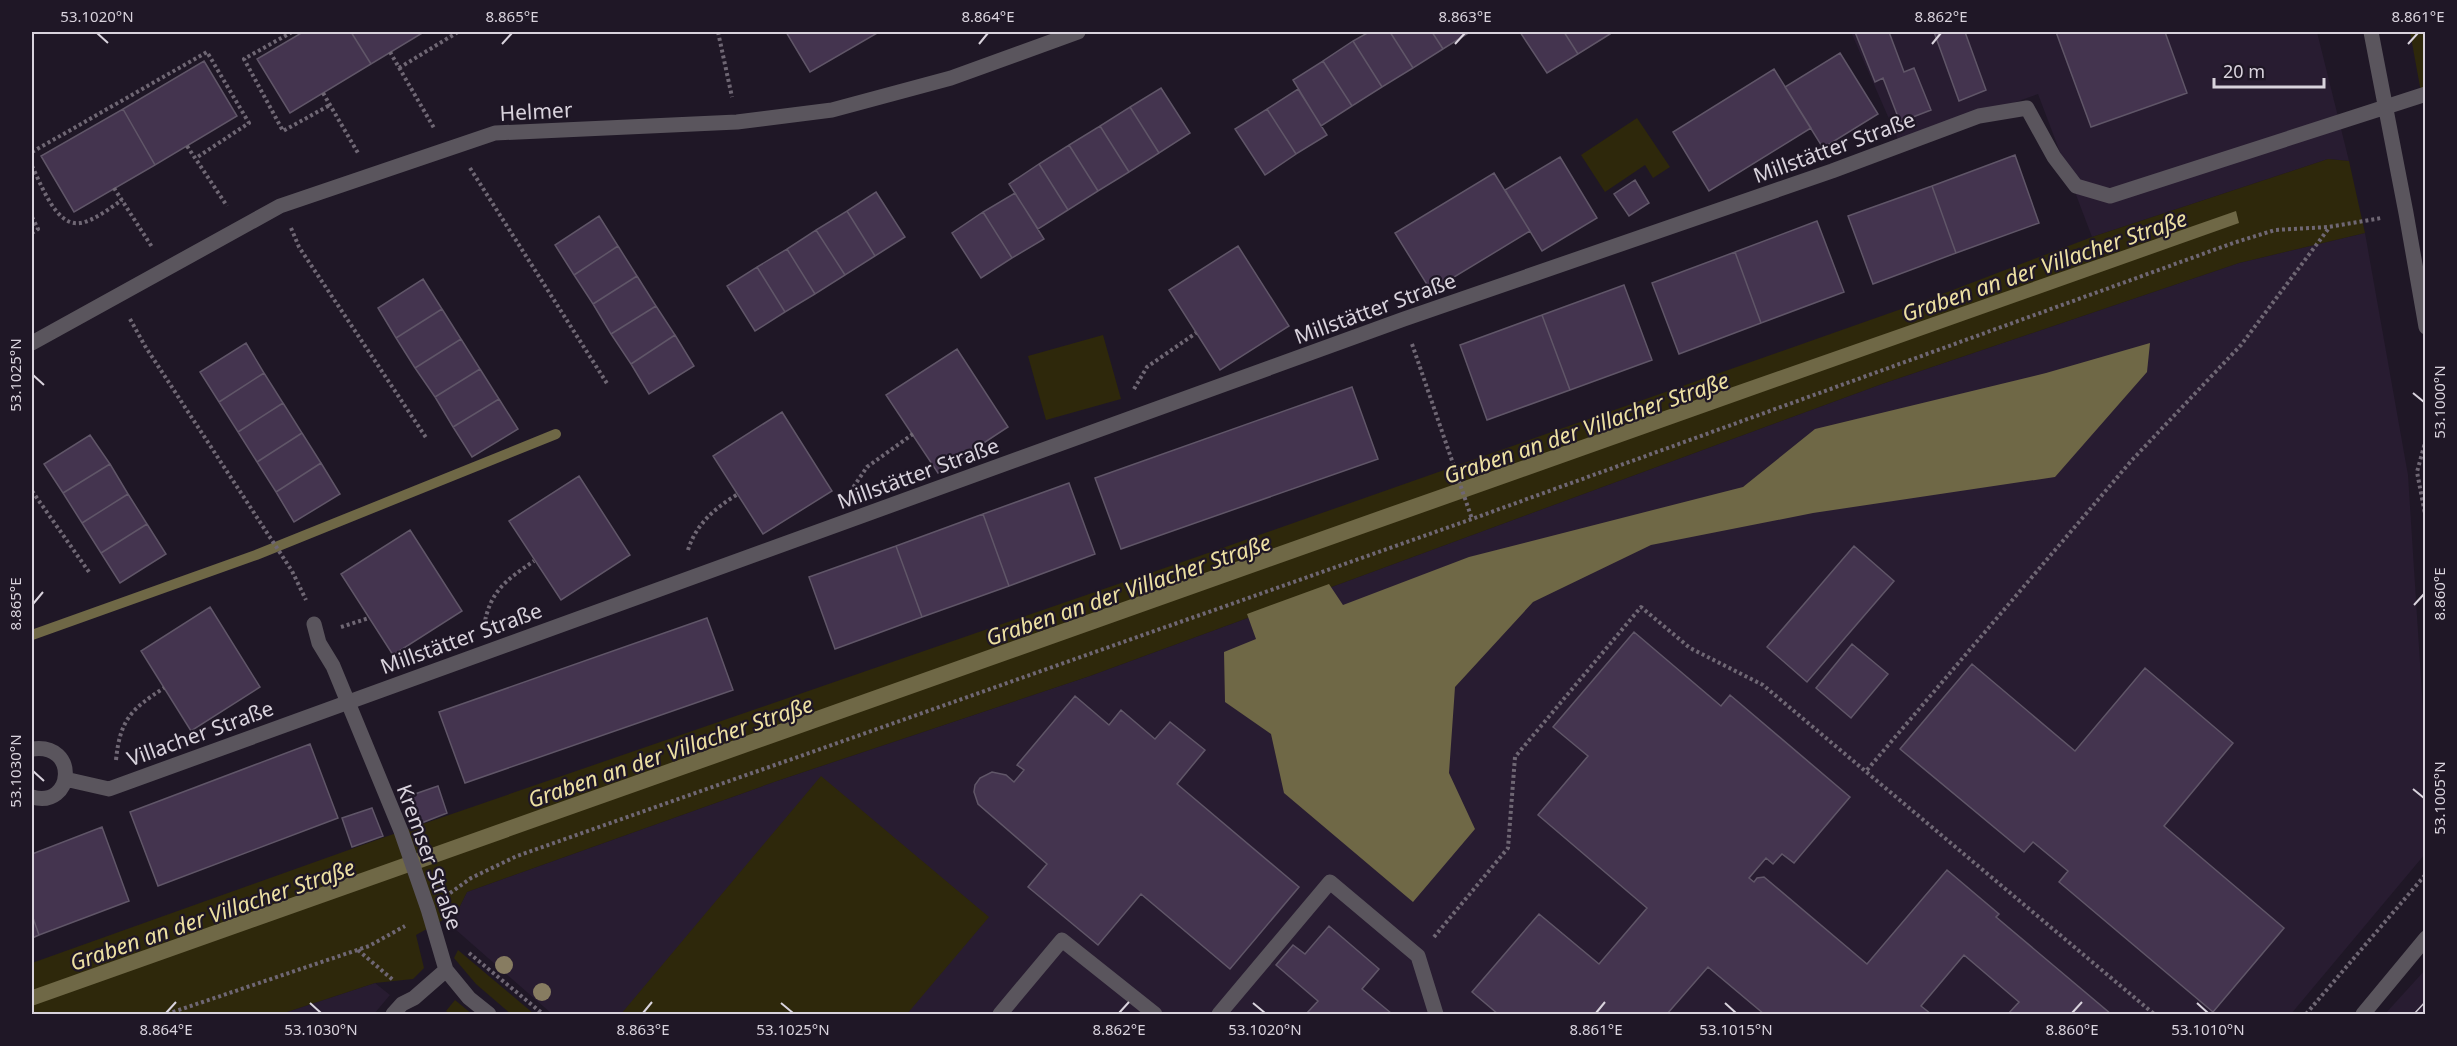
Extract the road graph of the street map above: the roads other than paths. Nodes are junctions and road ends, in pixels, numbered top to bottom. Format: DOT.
graph roads {
  1 [pos="1078,32"];
  2 [pos="2371,32"];
  3 [pos="2424,94"];
  4 [pos="2386,106"];
  5 [pos="2426,327"];
  6 [pos="32,344"];
  7 [pos="314,624"];
  8 [pos="348,701"];
  9 [pos="32,749"];
  10 [pos="65,779"];
  11 [pos="32,799"];
  12 [pos="2426,938"];
  13 [pos="446,970"];
  14 [pos="393,1014"];
  15 [pos="489,1014"];
  16 [pos="1000,1014"];
  17 [pos="1155,1014"];
  18 [pos="1219,1014"];
  19 [pos="1436,1014"];
  20 [pos="2363,1014"];
  1 -- 6 [label="street, Helmer"];
  2 -- 4 [label="street"];
  3 -- 4 [label="street"];
  4 -- 5 [label="street"];
  4 -- 8 [label="street, Millstätter Straße"];
  7 -- 8 [label="street, Kremser Straße"];
  8 -- 10 [label="street, Villacher Straße"];
  8 -- 13 [label="street, Kremser Straße"];
  9 -- 10 [label="street"];
  10 -- 11 [label="street"];
  12 -- 20 [label="street"];
  13 -- 14 [label="street"];
  13 -- 15 [label="street, Kremser Straße"];
  16 -- 17 [label="street"];
  18 -- 19 [label="street"];
}
